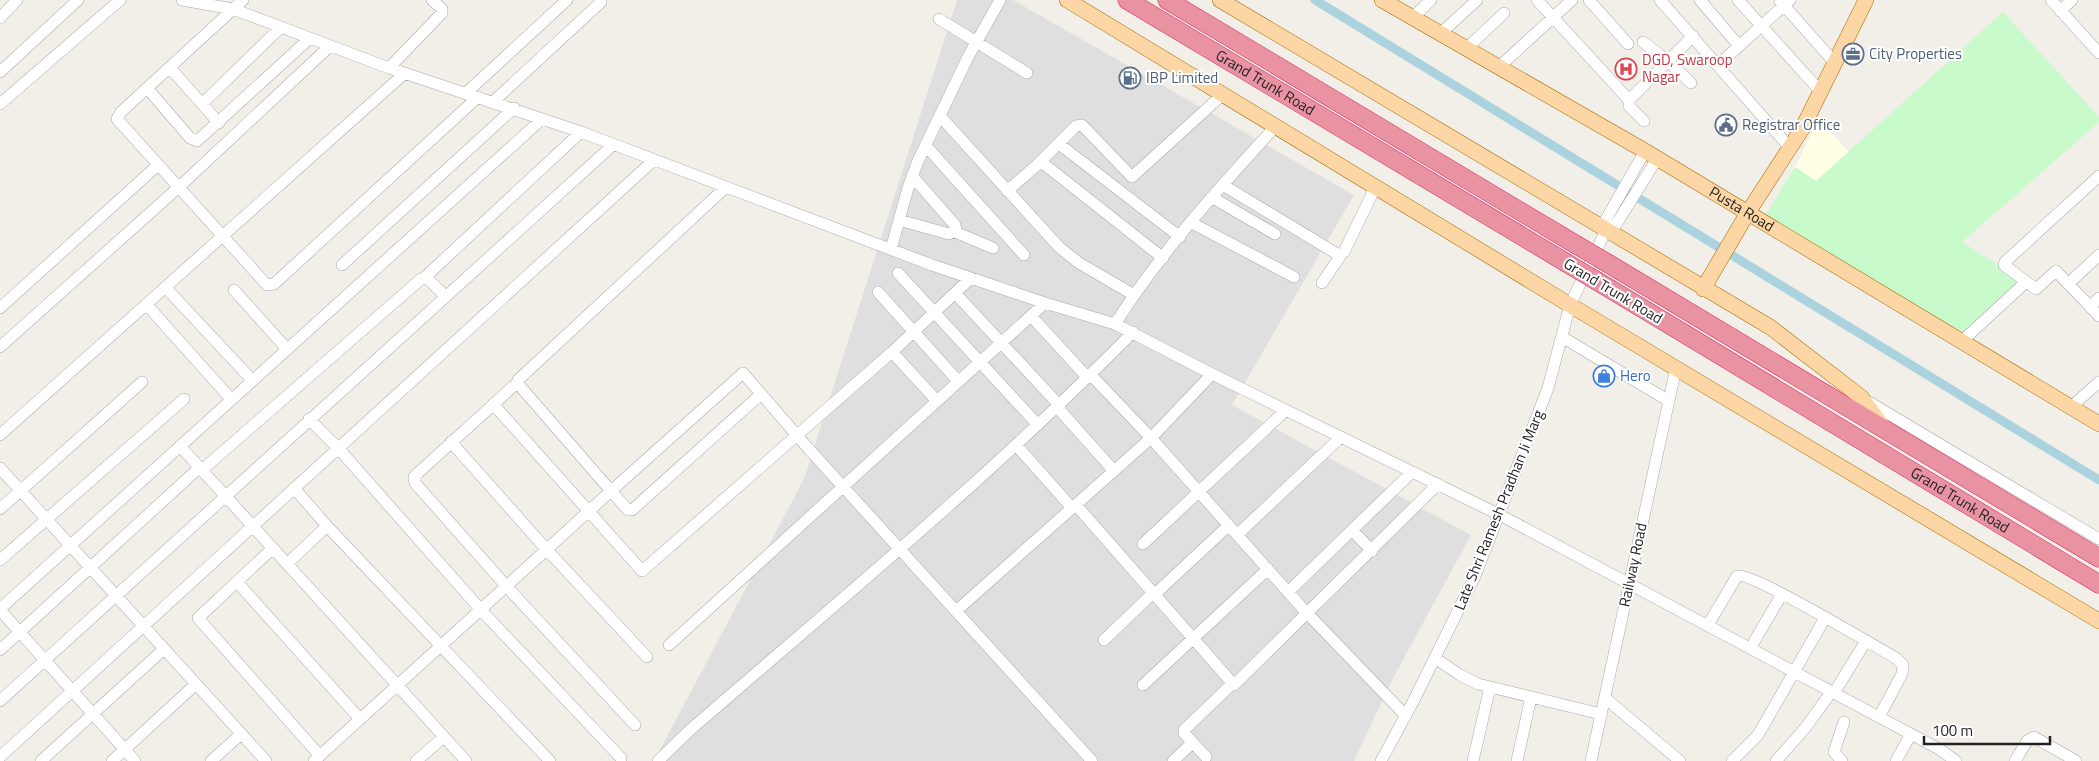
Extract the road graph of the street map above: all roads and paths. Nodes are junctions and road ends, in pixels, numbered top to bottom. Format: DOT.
graph roads {
  1 [pos="18,0"];
  2 [pos="78,0"];
  3 [pos="120,0"];
  4 [pos="182,0"];
  5 [pos="243,0"];
  6 [pos="432,0"];
  7 [pos="567,0"];
  8 [pos="1000,0"];
  9 [pos="1067,0"];
  10 [pos="1126,0"];
  11 [pos="1167,0"];
  12 [pos="1220,0"];
  13 [pos="1431,0"];
  14 [pos="1477,0"];
  15 [pos="1537,0"];
  16 [pos="1572,0"];
  17 [pos="1589,0"];
  18 [pos="1660,0"];
  19 [pos="1700,0"];
  20 [pos="1738,0"];
  21 [pos="1866,0"];
  22 [pos="2051,0"];
  23 [pos="2072,0"];
  24 [pos="1385,1"];
  25 [pos="601,2"];
  26 [pos="1784,2"];
  27 [pos="233,9"];
  28 [pos="2060,10"];
  29 [pos="1504,13"];
  30 [pos="1413,17"];
  31 [pos="0,18"];
  32 [pos="1552,18"];
  33 [pos="938,20"];
  34 [pos="1761,27"];
  35 [pos="280,28"];
  36 [pos="1441,33"];
  37 [pos="1693,36"];
  38 [pos="309,39"];
  39 [pos="977,42"];
  40 [pos="1643,42"];
  41 [pos="1628,44"];
  42 [pos="330,46"];
  43 [pos="1739,46"];
  44 [pos="1467,48"];
  45 [pos="2099,53"];
  46 [pos="1668,61"];
  47 [pos="1835,63"];
  48 [pos="1718,65"];
  49 [pos="1500,66"];
  50 [pos="170,68"];
  51 [pos="388,68"];
  52 [pos="0,72"];
  53 [pos="405,73"];
  54 [pos="1028,73"];
  55 [pos="1692,83"];
  56 [pos="147,88"];
  57 [pos="1821,92"];
  58 [pos="466,93"];
  59 [pos="1222,95"];
  60 [pos="478,97"];
  61 [pos="1629,100"];
  62 [pos="493,102"];
  63 [pos="0,104"];
  64 [pos="202,104"];
  65 [pos="514,108"];
  66 [pos="940,116"];
  67 [pos="542,119"];
  68 [pos="1644,121"];
  69 [pos="219,123"];
  70 [pos="1275,127"];
  71 [pos="581,132"];
  72 [pos="1059,144"];
  73 [pos="613,145"];
  74 [pos="926,146"];
  75 [pos="1790,149"];
  76 [pos="1651,155"];
  77 [pos="654,160"];
  78 [pos="1039,164"];
  79 [pos="158,165"];
  80 [pos="912,176"];
  81 [pos="2099,176"];
  82 [pos="1223,185"];
  83 [pos="179,187"];
  84 [pos="726,187"];
  85 [pos="1375,188"];
  86 [pos="1007,191"];
  87 [pos="1213,198"];
  88 [pos="1744,219"];
  89 [pos="899,220"];
  90 [pos="1190,222"];
  91 [pos="1606,229"];
  92 [pos="955,232"];
  93 [pos="1275,234"];
  94 [pos="222,236"];
  95 [pos="1180,237"];
  96 [pos="993,248"];
  97 [pos="891,249"];
  98 [pos="1024,255"];
  99 [pos="1342,255"];
  100 [pos="2099,255"];
  101 [pos="1162,258"];
  102 [pos="342,265"];
  103 [pos="898,272"];
  104 [pos="1294,277"];
  105 [pos="424,278"];
  106 [pos="971,278"];
  107 [pos="2026,282"];
  108 [pos="1322,284"];
  109 [pos="2068,284"];
  110 [pos="165,287"];
  111 [pos="234,290"];
  112 [pos="1703,290"];
  113 [pos="878,292"];
  114 [pos="956,293"];
  115 [pos="1134,295"];
  116 [pos="445,296"];
  117 [pos="2099,298"];
  118 [pos="1045,303"];
  119 [pos="146,304"];
  120 [pos="1570,305"];
  121 [pos="2090,307"];
  122 [pos="0,308"];
  123 [pos="935,312"];
  124 [pos="1031,316"];
  125 [pos="2099,316"];
  126 [pos="1115,324"];
  127 [pos="914,332"];
  128 [pos="1134,332"];
  129 [pos="1562,337"];
  130 [pos="1961,342"];
  131 [pos="1001,343"];
  132 [pos="0,347"];
  133 [pos="287,349"];
  134 [pos="892,352"];
  135 [pos="979,363"];
  136 [pos="1676,368"];
  137 [pos="1212,374"];
  138 [pos="1090,376"];
  139 [pos="252,380"];
  140 [pos="142,382"];
  141 [pos="518,382"];
  142 [pos="958,382"];
  143 [pos="2099,382"];
  144 [pos="761,394"];
  145 [pos="1861,397"];
  146 [pos="184,399"];
  147 [pos="231,399"];
  148 [pos="937,401"];
  149 [pos="1669,401"];
  150 [pos="493,404"];
  151 [pos="1058,406"];
  152 [pos="2070,407"];
  153 [pos="1286,410"];
  154 [pos="309,419"];
  155 [pos="2099,424"];
  156 [pos="1038,426"];
  157 [pos="1885,430"];
  158 [pos="0,435"];
  159 [pos="797,435"];
  160 [pos="1341,437"];
  161 [pos="1151,438"];
  162 [pos="451,442"];
  163 [pos="1016,445"];
  164 [pos="180,446"];
  165 [pos="339,449"];
  166 [pos="0,468"];
  167 [pos="201,469"];
  168 [pos="1114,470"];
  169 [pos="1412,472"];
  170 [pos="1438,484"];
  171 [pos="844,487"];
  172 [pos="294,488"];
  173 [pos="20,491"];
  174 [pos="611,491"];
  175 [pos="1198,492"];
  176 [pos="227,496"];
  177 [pos="1074,506"];
  178 [pos="0,509"];
  179 [pos="588,513"];
  180 [pos="1500,515"];
  181 [pos="45,520"];
  182 [pos="252,526"];
  183 [pos="328,526"];
  184 [pos="1228,526"];
  185 [pos="1352,530"];
  186 [pos="1237,535"];
  187 [pos="2099,539"];
  188 [pos="1143,544"];
  189 [pos="69,546"];
  190 [pos="273,548"];
  191 [pos="900,549"];
  192 [pos="547,550"];
  193 [pos="1372,551"];
  194 [pos="2099,558"];
  195 [pos="0,560"];
  196 [pos="287,564"];
  197 [pos="90,568"];
  198 [pos="1268,569"];
  199 [pos="237,582"];
  200 [pos="1630,583"];
  201 [pos="2099,584"];
  202 [pos="506,587"];
  203 [pos="1288,592"];
  204 [pos="1153,594"];
  205 [pos="1782,594"];
  206 [pos="116,597"];
  207 [pos="0,609"];
  208 [pos="481,610"];
  209 [pos="956,611"];
  210 [pos="1308,614"];
  211 [pos="1825,618"];
  212 [pos="2099,621"];
  213 [pos="1708,625"];
  214 [pos="143,627"];
  215 [pos="19,632"];
  216 [pos="1192,639"];
  217 [pos="1104,640"];
  218 [pos="1866,641"];
  219 [pos="441,645"];
  220 [pos="669,645"];
  221 [pos="1751,647"];
  222 [pos="164,649"];
  223 [pos="0,650"];
  224 [pos="647,657"];
  225 [pos="1435,658"];
  226 [pos="45,660"];
  227 [pos="1794,670"];
  228 [pos="196,684"];
  229 [pos="1232,684"];
  230 [pos="397,686"];
  231 [pos="1143,686"];
  232 [pos="1490,687"];
  233 [pos="72,691"];
  234 [pos="1833,692"];
  235 [pos="1531,697"];
  236 [pos="1605,698"];
  237 [pos="0,701"];
  238 [pos="93,714"];
  239 [pos="1601,714"];
  240 [pos="1406,716"];
  241 [pos="1879,717"];
  242 [pos="360,719"];
  243 [pos="1844,722"];
  244 [pos="635,725"];
  245 [pos="241,734"];
  246 [pos="1911,734"];
  247 [pos="444,736"];
  248 [pos="1189,746"];
  249 [pos="124,749"];
  250 [pos="0,757"];
  251 [pos="1206,757"];
  252 [pos="621,758"];
  253 [pos="317,759"];
  254 [pos="1953,760"];
  255 [pos="2073,760"];
  256 [pos="41,761"];
  257 [pos="112,761"];
  258 [pos="135,761"];
  259 [pos="211,761"];
  260 [pos="266,761"];
  261 [pos="416,761"];
  262 [pos="466,761"];
  263 [pos="550,761"];
  264 [pos="658,761"];
  265 [pos="1092,761"];
  266 [pos="1173,761"];
  267 [pos="1381,761"];
  268 [pos="1473,761"];
  269 [pos="1517,761"];
  270 [pos="1591,761"];
  271 [pos="1680,761"];
  272 [pos="1732,761"];
  273 [pos="1776,761"];
  274 [pos="1842,761"];
  275 [pos="1896,761"];
  276 [pos="2015,761"];
  1 -- 31 [label="street"];
  2 -- 52 [label="street"];
  3 -- 63 [label="street"];
  4 -- 27 [label="street"];
  5 -- 27 [label="street"];
  6 -- 51 [label="street"];
  7 -- 58 [label="street"];
  8 -- 39 [label="street"];
  9 -- 59 [label="main road"];
  10 -- 201 [label="highway, Grand Trunk Road, bridge"];
  11 -- 157 [label="highway, Grand Trunk Road, bridge"];
  12 -- 91 [label="main road"];
  13 -- 30 [label="street"];
  14 -- 36 [label="street"];
  15 -- 32 [label="street"];
  16 -- 32 [label="street"];
  17 -- 41 [label="street"];
  18 -- 37 [label="street"];
  19 -- 43 [label="street"];
  20 -- 34 [label="street"];
  21 -- 47 [label="main road"];
  22 -- 28 [label="street"];
  23 -- 28 [label="street"];
  24 -- 30 [label="main road, Pusta Road"];
  25 -- 62 [label="street"];
  26 -- 34 [label="street"];
  26 -- 47 [label="street"];
  27 -- 35 [label="street"];
  27 -- 50 [label="street"];
  28 -- 45 [label="street"];
  29 -- 44 [label="street"];
  30 -- 36 [label="main road, Pusta Road"];
  32 -- 49 [label="street"];
  32 -- 61 [label="street"];
  33 -- 39 [label="street"];
  34 -- 43 [label="street"];
  34 -- 57 [label="street"];
  35 -- 38 [label="street"];
  35 -- 64 [label="street"];
  36 -- 44 [label="main road, Pusta Road"];
  37 -- 46 [label="street"];
  37 -- 48 [label="street"];
  38 -- 42 [label="street"];
  38 -- 69 [label="street"];
  39 -- 54 [label="street"];
  39 -- 66 [label="street"];
  40 -- 46 [label="street"];
  42 -- 51 [label="street"];
  42 -- 83 [label="street"];
  43 -- 48 [label="street"];
  44 -- 49 [label="main road, Pusta Road"];
  46 -- 55 [label="street"];
  46 -- 61 [label="street"];
  47 -- 57 [label="main road"];
  48 -- 75 [label="street"];
  49 -- 76 [label="main road, Pusta Road"];
  50 -- 56 [label="street"];
  50 -- 64 [label="street"];
  51 -- 53 [label="street"];
  53 -- 58 [label="street"];
  53 -- 94 [label="street"];
  56 -- 69 [label="street"];
  56 -- 79 [label="street"];
  57 -- 75 [label="main road"];
  58 -- 60 [label="street"];
  59 -- 70 [label="main road"];
  59 -- 72 [label="street"];
  60 -- 62 [label="street"];
  60 -- 94 [label="street"];
  61 -- 68 [label="street"];
  62 -- 65 [label="street"];
  64 -- 69 [label="street"];
  65 -- 67 [label="street"];
  65 -- 102 [label="street"];
  66 -- 74 [label="street"];
  66 -- 86 [label="street"];
  67 -- 71 [label="street"];
  67 -- 133 [label="street"];
  70 -- 82 [label="street"];
  70 -- 85 [label="main road"];
  71 -- 73 [label="street"];
  71 -- 105 [label="street"];
  72 -- 78 [label="street"];
  72 -- 95 [label="street"];
  73 -- 77 [label="street"];
  73 -- 116 [label="street"];
  74 -- 80 [label="street"];
  74 -- 98 [label="street"];
  75 -- 88 [label="main road"];
  76 -- 88 [label="main road, Pusta Road"];
  76 -- 91 [label="street"];
  77 -- 84 [label="street"];
  77 -- 165 [label="street"];
  78 -- 86 [label="street"];
  78 -- 101 [label="street"];
  79 -- 83 [label="street"];
  79 -- 122 [label="street"];
  80 -- 89 [label="street"];
  80 -- 92 [label="street"];
  81 -- 107 [label="street"];
  82 -- 87 [label="street"];
  82 -- 99 [label="street"];
  83 -- 94 [label="street"];
  83 -- 132 [label="street"];
  84 -- 97 [label="street"];
  84 -- 141 [label="street"];
  85 -- 99 [label="street"];
  85 -- 120 [label="main road"];
  86 -- 115 [label="street"];
  87 -- 90 [label="street"];
  87 -- 93 [label="street"];
  88 -- 112 [label="main road"];
  88 -- 130 [label="main road, Pusta Road"];
  89 -- 92 [label="street"];
  89 -- 97 [label="street"];
  90 -- 95 [label="street"];
  90 -- 104 [label="street"];
  91 -- 112 [label="main road"];
  91 -- 120 [label="street, Late Shri Ramesh Pradhan Ji Marg"];
  92 -- 96 [label="street"];
  94 -- 110 [label="street"];
  95 -- 101 [label="street"];
  97 -- 106 [label="street"];
  99 -- 108 [label="street"];
  100 -- 109 [label="street"];
  101 -- 115 [label="street"];
  103 -- 123 [label="street"];
  105 -- 116 [label="street"];
  105 -- 167 [label="street"];
  106 -- 114 [label="street"];
  106 -- 118 [label="street"];
  107 -- 109 [label="street"];
  107 -- 130 [label="street"];
  109 -- 121 [label="street"];
  110 -- 119 [label="street"];
  110 -- 139 [label="street"];
  111 -- 133 [label="street"];
  112 -- 145 [label="main road"];
  113 -- 127 [label="street"];
  114 -- 123 [label="street"];
  114 -- 131 [label="street"];
  115 -- 126 [label="street"];
  116 -- 154 [label="street"];
  117 -- 121 [label="street"];
  118 -- 124 [label="street"];
  118 -- 126 [label="street"];
  119 -- 147 [label="street"];
  119 -- 158 [label="street"];
  120 -- 129 [label="street, Late Shri Ramesh Pradhan Ji Marg"];
  120 -- 136 [label="main road"];
  121 -- 125 [label="street"];
  123 -- 127 [label="street"];
  123 -- 135 [label="street"];
  124 -- 131 [label="street"];
  124 -- 138 [label="street"];
  126 -- 128 [label="street"];
  127 -- 134 [label="street"];
  127 -- 142 [label="street"];
  128 -- 137 [label="street"];
  128 -- 138 [label="street"];
  129 -- 149 [label="street"];
  129 -- 180 [label="street, Late Shri Ramesh Pradhan Ji Marg"];
  130 -- 152 [label="main road, Pusta Road"];
  131 -- 135 [label="street"];
  131 -- 151 [label="street"];
  133 -- 139 [label="street"];
  134 -- 148 [label="street"];
  134 -- 159 [label="street"];
  135 -- 142 [label="street"];
  135 -- 156 [label="street"];
  136 -- 149 [label="street, Railway Road"];
  136 -- 212 [label="main road"];
  137 -- 153 [label="street"];
  137 -- 161 [label="street"];
  138 -- 151 [label="street"];
  138 -- 161 [label="street"];
  139 -- 147 [label="street"];
  140 -- 173 [label="street"];
  141 -- 150 [label="street"];
  141 -- 174 [label="street"];
  142 -- 148 [label="street"];
  143 -- 152 [label="street"];
  144 -- 159 [label="street"];
  144 -- 174 [label="street"];
  144 -- 174 [label="street"];
  145 -- 157 [label="main road"];
  145 -- 187 [label="street"];
  146 -- 181 [label="street"];
  147 -- 164 [label="street"];
  148 -- 171 [label="street"];
  149 -- 200 [label="street, Railway Road"];
  150 -- 162 [label="street"];
  150 -- 179 [label="street"];
  151 -- 156 [label="street"];
  151 -- 168 [label="street"];
  152 -- 155 [label="main road, Pusta Road"];
  153 -- 160 [label="street"];
  153 -- 175 [label="street"];
  154 -- 165 [label="street"];
  154 -- 176 [label="street"];
  156 -- 163 [label="street"];
  157 -- 194 [label="highway, Grand Trunk Road"];
  159 -- 171 [label="street"];
  159 -- 179 [label="street"];
  160 -- 169 [label="street"];
  160 -- 186 [label="street"];
  161 -- 168 [label="street"];
  161 -- 175 [label="street"];
  162 -- 192 [label="street"];
  162 -- 202 [label="street"];
  163 -- 177 [label="street"];
  163 -- 191 [label="street"];
  164 -- 167 [label="street"];
  164 -- 189 [label="street"];
  165 -- 172 [label="street"];
  165 -- 208 [label="street"];
  166 -- 173 [label="street"];
  167 -- 176 [label="street"];
  167 -- 197 [label="street"];
  168 -- 177 [label="street"];
  169 -- 170 [label="street"];
  169 -- 185 [label="street"];
  170 -- 180 [label="street"];
  170 -- 193 [label="street"];
  171 -- 191 [label="street"];
  171 -- 220 [label="street"];
  172 -- 182 [label="street"];
  172 -- 183 [label="street"];
  173 -- 178 [label="street"];
  173 -- 181 [label="street"];
  174 -- 179 [label="street"];
  175 -- 184 [label="street"];
  175 -- 188 [label="street"];
  176 -- 182 [label="street"];
  176 -- 206 [label="street"];
  177 -- 204 [label="street"];
  177 -- 209 [label="street"];
  179 -- 192 [label="street"];
  180 -- 200 [label="street"];
  180 -- 225 [label="street, Late Shri Ramesh Pradhan Ji Marg"];
  181 -- 189 [label="street"];
  181 -- 195 [label="street"];
  182 -- 190 [label="street"];
  182 -- 214 [label="street"];
  183 -- 196 [label="street"];
  183 -- 219 [label="street"];
  184 -- 186 [label="street"];
  184 -- 204 [label="street"];
  185 -- 193 [label="street"];
  185 -- 203 [label="street"];
  186 -- 198 [label="street"];
  189 -- 197 [label="street"];
  189 -- 207 [label="street"];
  190 -- 196 [label="street"];
  190 -- 199 [label="street"];
  191 -- 209 [label="street"];
  191 -- 264 [label="street"];
  192 -- 202 [label="street"];
  192 -- 224 [label="street"];
  193 -- 210 [label="street"];
  196 -- 230 [label="street"];
  197 -- 206 [label="street"];
  197 -- 215 [label="street"];
  198 -- 203 [label="street"];
  198 -- 216 [label="street"];
  199 -- 242 [label="street"];
  199 -- 253 [label="street"];
  200 -- 213 [label="street"];
  200 -- 236 [label="street, Railway Road"];
  202 -- 208 [label="street"];
  202 -- 244 [label="street"];
  203 -- 210 [label="street"];
  204 -- 216 [label="street"];
  204 -- 217 [label="street"];
  205 -- 211 [label="street"];
  205 -- 213 [label="street"];
  205 -- 221 [label="street"];
  206 -- 214 [label="street"];
  206 -- 226 [label="street"];
  207 -- 215 [label="street"];
  208 -- 219 [label="street"];
  208 -- 252 [label="street"];
  209 -- 265 [label="street"];
  210 -- 229 [label="street"];
  210 -- 240 [label="street"];
  211 -- 218 [label="street"];
  211 -- 227 [label="street"];
  213 -- 221 [label="street"];
  214 -- 222 [label="street"];
  214 -- 233 [label="street"];
  215 -- 223 [label="street"];
  215 -- 226 [label="street"];
  216 -- 229 [label="street"];
  216 -- 231 [label="street"];
  218 -- 234 [label="street"];
  218 -- 241 [label="street"];
  219 -- 230 [label="street"];
  219 -- 263 [label="street"];
  221 -- 227 [label="street"];
  222 -- 228 [label="street"];
  222 -- 238 [label="street"];
  225 -- 232 [label="street"];
  225 -- 240 [label="street, Late Shri Ramesh Pradhan Ji Marg"];
  226 -- 233 [label="street"];
  226 -- 237 [label="street"];
  227 -- 234 [label="street"];
  227 -- 272 [label="street"];
  228 -- 245 [label="street"];
  228 -- 249 [label="street"];
  229 -- 251 [label="street"];
  230 -- 242 [label="street"];
  230 -- 247 [label="street"];
  232 -- 235 [label="street"];
  232 -- 268 [label="street"];
  233 -- 238 [label="street"];
  233 -- 250 [label="street"];
  234 -- 241 [label="street"];
  234 -- 273 [label="street"];
  235 -- 239 [label="street"];
  235 -- 269 [label="street"];
  236 -- 239 [label="street, Railway Road"];
  236 -- 271 [label="street"];
  238 -- 249 [label="street"];
  238 -- 256 [label="street"];
  239 -- 270 [label="street, Railway Road"];
  240 -- 267 [label="street, Late Shri Ramesh Pradhan Ji Marg"];
  241 -- 246 [label="street"];
  242 -- 253 [label="street"];
  243 -- 274 [label="street"];
  245 -- 259 [label="street"];
  245 -- 260 [label="street"];
  246 -- 254 [label="street"];
  246 -- 275 [label="street"];
  247 -- 261 [label="street"];
  247 -- 262 [label="street"];
  248 -- 266 [label="street"];
  249 -- 257 [label="street"];
  249 -- 258 [label="street"];
  255 -- 276 [label="street"];
}
